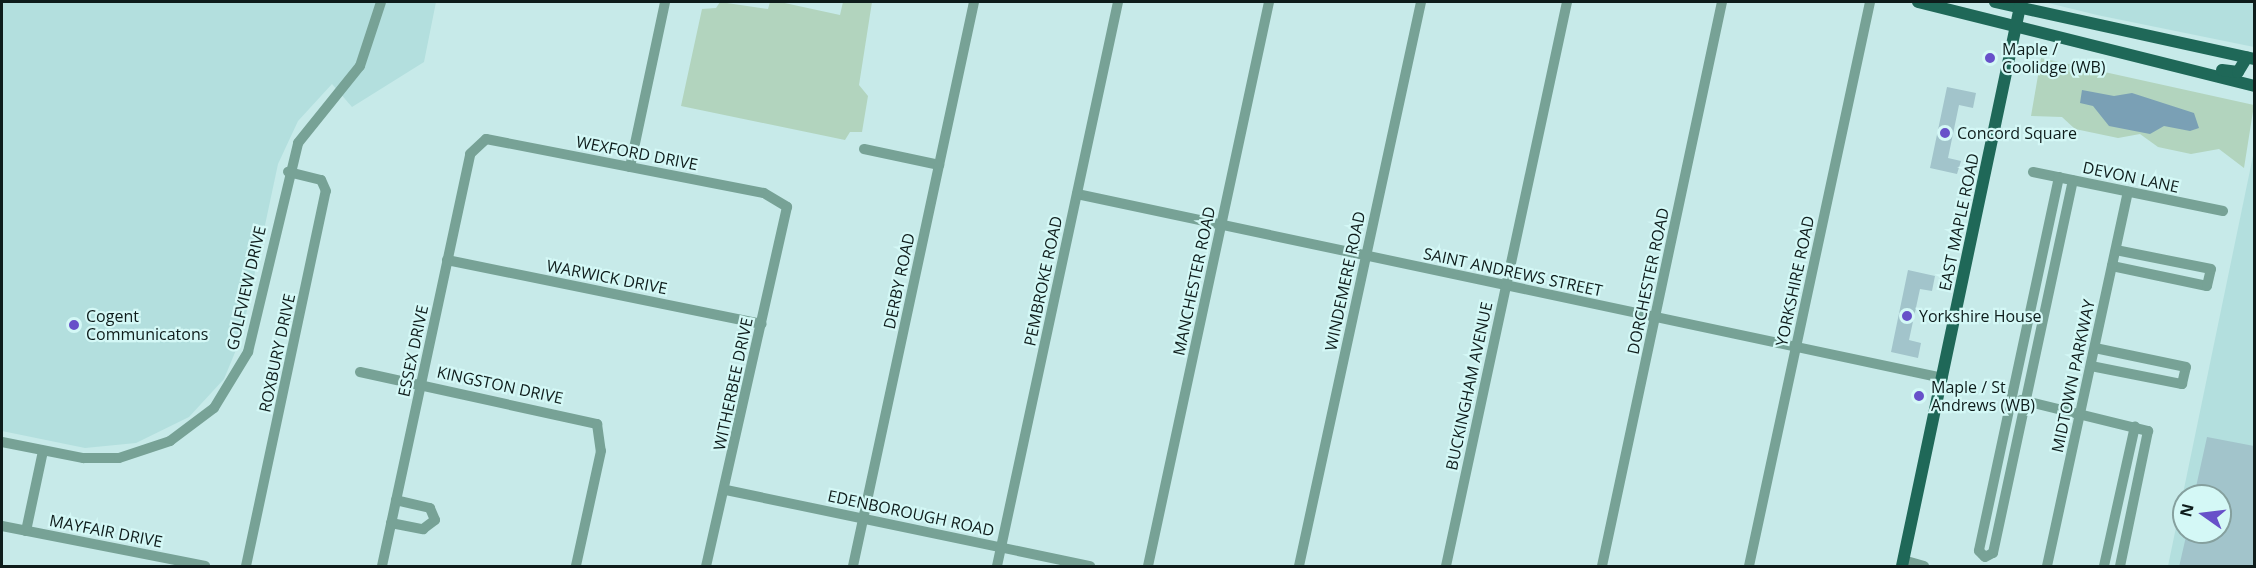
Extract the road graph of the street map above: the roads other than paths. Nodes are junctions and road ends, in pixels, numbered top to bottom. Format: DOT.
graph roads {
  1 [pos="381,2"];
  2 [pos="665,2"];
  3 [pos="974,2"];
  4 [pos="1118,2"];
  5 [pos="1269,2"];
  6 [pos="1421,2"];
  7 [pos="1567,2"];
  8 [pos="1722,2"];
  9 [pos="1869,2"];
  10 [pos="1918,2"];
  11 [pos="1995,2"];
  12 [pos="2020,4"];
  13 [pos="2017,24"];
  14 [pos="2251,58"];
  15 [pos="2163,61"];
  16 [pos="2254,86"];
  17 [pos="477,143"];
  18 [pos="864,149"];
  19 [pos="939,165"];
  20 [pos="630,167"];
  21 [pos="288,172"];
  22 [pos="2033,172"];
  23 [pos="2059,177"];
  24 [pos="2073,180"];
  25 [pos="2128,192"];
  26 [pos="1077,194"];
  27 [pos="787,207"];
  28 [pos="2223,212"];
  29 [pos="1221,225"];
  30 [pos="2116,250"];
  31 [pos="1366,256"];
  32 [pos="447,260"];
  33 [pos="2112,266"];
  34 [pos="1506,286"];
  35 [pos="2031,309"];
  36 [pos="2045,312"];
  37 [pos="1656,317"];
  38 [pos="762,324"];
  39 [pos="1796,347"];
  40 [pos="2095,348"];
  41 [pos="2091,366"];
  42 [pos="360,372"];
  43 [pos="1942,378"];
  44 [pos="421,384"];
  45 [pos="2012,398"];
  46 [pos="2026,401"];
  47 [pos="2080,413"];
  48 [pos="2135,426"];
  49 [pos="2,442"];
  50 [pos="43,451"];
  51 [pos="1993,482"];
  52 [pos="2008,485"];
  53 [pos="726,489"];
  54 [pos="396,500"];
  55 [pos="2117,508"];
  56 [pos="2132,512"];
  57 [pos="863,518"];
  58 [pos="392,523"];
  59 [pos="2,526"];
  60 [pos="26,531"];
  61 [pos="1001,548"];
  62 [pos="1902,563"];
  63 [pos="205,567"];
  64 [pos="246,567"];
  65 [pos="382,567"];
  66 [pos="576,567"];
  67 [pos="706,567"];
  68 [pos="853,567"];
  69 [pos="997,567"];
  70 [pos="1090,567"];
  71 [pos="1148,567"];
  72 [pos="1299,567"];
  73 [pos="1446,567"];
  74 [pos="1602,567"];
  75 [pos="1749,567"];
  76 [pos="1924,567"];
  77 [pos="2047,567"];
  78 [pos="2104,567"];
  79 [pos="2120,567"];
  1 -- 21 [label="street, GOLFVIEW DRIVE"];
  2 -- 20 [label="street"];
  3 -- 19 [label="street, DERBY ROAD"];
  4 -- 26 [label="street, PEMBROKE ROAD"];
  5 -- 29 [label="street, MANCHESTER ROAD"];
  6 -- 31 [label="street, WINDEMERE ROAD"];
  7 -- 34 [label="street, BUCKINGHAM AVENUE"];
  8 -- 37 [label="street, DORCHESTER ROAD"];
  9 -- 39 [label="street, YORKSHIRE ROAD"];
  10 -- 13 [label="main road"];
  11 -- 12 [label="main road"];
  12 -- 13 [label="main road, EAST MAPLE ROAD"];
  12 -- 14 [label="main road"];
  13 -- 15 [label="main road"];
  13 -- 43 [label="main road, EAST MAPLE ROAD"];
  14 -- 15 [label="main road"];
  15 -- 16 [label="main road"];
  17 -- 20 [label="street, WEXFORD DRIVE"];
  17 -- 32 [label="street, ESSEX DRIVE"];
  18 -- 19 [label="street"];
  19 -- 57 [label="street, DERBY ROAD"];
  20 -- 27 [label="street, WEXFORD DRIVE"];
  21 -- 50 [label="street, GOLFVIEW DRIVE"];
  21 -- 64 [label="street, ROXBURY DRIVE"];
  22 -- 23 [label="street, DEVON LANE"];
  23 -- 24 [label="street, DEVON LANE"];
  23 -- 35 [label="street"];
  24 -- 25 [label="street, DEVON LANE"];
  24 -- 36 [label="street"];
  25 -- 28 [label="street, DEVON LANE"];
  25 -- 30 [label="street, MIDTOWN PARKWAY"];
  26 -- 29 [label="street, SAINT ANDREWS STREET"];
  26 -- 61 [label="street, PEMBROKE ROAD"];
  27 -- 38 [label="street, WITHERBEE DRIVE"];
  29 -- 31 [label="street, SAINT ANDREWS STREET"];
  29 -- 71 [label="street, MANCHESTER ROAD"];
  30 -- 33 [label="street, MIDTOWN PARKWAY"];
  30 -- 33 [label="street"];
  31 -- 34 [label="street, SAINT ANDREWS STREET"];
  31 -- 72 [label="street, WINDEMERE ROAD"];
  32 -- 38 [label="street, WARWICK DRIVE"];
  32 -- 44 [label="street, ESSEX DRIVE"];
  33 -- 40 [label="street, MIDTOWN PARKWAY"];
  34 -- 37 [label="street, SAINT ANDREWS STREET"];
  34 -- 73 [label="street, BUCKINGHAM AVENUE"];
  35 -- 36 [label="street"];
  35 -- 45 [label="street"];
  36 -- 46 [label="street"];
  37 -- 39 [label="street, SAINT ANDREWS STREET"];
  37 -- 74 [label="street, DORCHESTER ROAD"];
  38 -- 53 [label="street, WITHERBEE DRIVE"];
  39 -- 43 [label="street, SAINT ANDREWS STREET"];
  39 -- 75 [label="street, YORKSHIRE ROAD"];
  40 -- 41 [label="street, MIDTOWN PARKWAY"];
  40 -- 41 [label="street"];
  41 -- 47 [label="street, MIDTOWN PARKWAY"];
  42 -- 44 [label="street, KINGSTON DRIVE"];
  43 -- 62 [label="main road, EAST MAPLE ROAD"];
  44 -- 54 [label="street, ESSEX DRIVE"];
  44 -- 66 [label="street, KINGSTON DRIVE"];
  45 -- 46 [label="street"];
  45 -- 51 [label="street"];
  46 -- 47 [label="street"];
  46 -- 52 [label="street"];
  47 -- 48 [label="street"];
  47 -- 77 [label="street, MIDTOWN PARKWAY"];
  48 -- 55 [label="street"];
  48 -- 56 [label="street"];
  49 -- 50 [label="street, GOLFVIEW DRIVE"];
  50 -- 60 [label="street"];
  51 -- 52 [label="street"];
  51 -- 52 [label="street"];
  53 -- 57 [label="street, EDENBOROUGH ROAD"];
  53 -- 67 [label="street, WITHERBEE DRIVE"];
  54 -- 58 [label="street, ESSEX DRIVE"];
  54 -- 58 [label="street"];
  55 -- 56 [label="street"];
  55 -- 78 [label="street"];
  56 -- 79 [label="street"];
  57 -- 61 [label="street, EDENBOROUGH ROAD"];
  57 -- 68 [label="street, DERBY ROAD"];
  58 -- 65 [label="street, ESSEX DRIVE"];
  59 -- 60 [label="street, MAYFAIR DRIVE"];
  60 -- 63 [label="street, MAYFAIR DRIVE"];
  61 -- 69 [label="street, PEMBROKE ROAD"];
  61 -- 70 [label="street, EDENBOROUGH ROAD"];
  62 -- 76 [label="street"];
}
